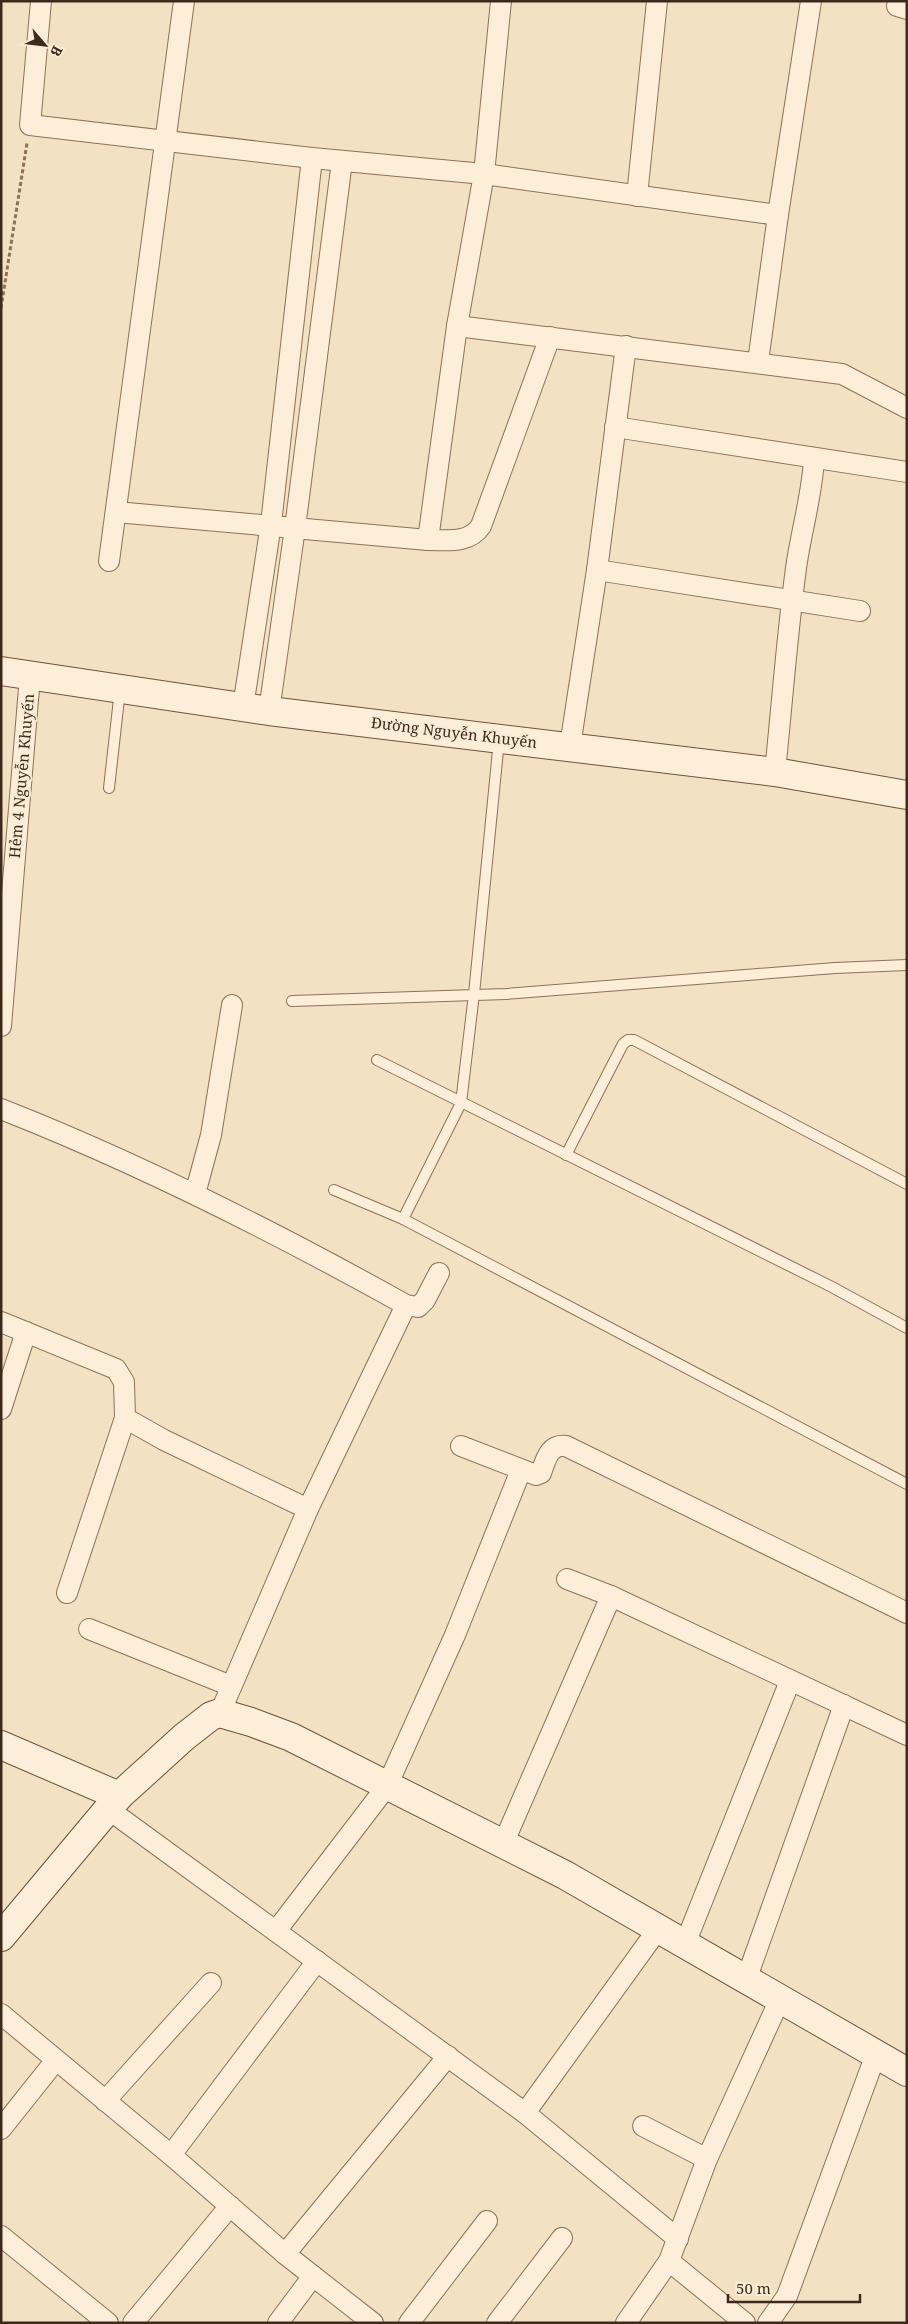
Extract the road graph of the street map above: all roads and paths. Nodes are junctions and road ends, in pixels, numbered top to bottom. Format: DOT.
graph roads {
  1 [pos="41,1"];
  2 [pos="184,1"];
  3 [pos="502,1"];
  4 [pos="657,1"];
  5 [pos="811,1"];
  6 [pos="30,125"];
  7 [pos="166,142"];
  8 [pos="312,158"];
  9 [pos="342,161"];
  10 [pos="484,174"];
  11 [pos="637,196"];
  12 [pos="778,215"];
  13 [pos="1,308"];
  14 [pos="457,326"];
  15 [pos="550,337"];
  16 [pos="626,346"];
  17 [pos="758,362"];
  18 [pos="907,408"];
  19 [pos="614,427"];
  20 [pos="814,459"];
  21 [pos="907,472"];
  22 [pos="116,512"];
  23 [pos="271,524"];
  24 [pos="296,528"];
  25 [pos="428,540"];
  26 [pos="109,561"];
  27 [pos="597,570"];
  28 [pos="791,601"];
  29 [pos="860,611"];
  30 [pos="1,672"];
  31 [pos="30,676"];
  32 [pos="120,689"];
  33 [pos="243,706"];
  34 [pos="269,711"];
  35 [pos="499,739"];
  36 [pos="570,746"];
  37 [pos="775,772"];
  38 [pos="109,788"];
  39 [pos="907,795"];
  40 [pos="907,965"];
  41 [pos="474,994"];
  42 [pos="292,1000"];
  43 [pos="232,1005"];
  44 [pos="2,1026"];
  45 [pos="377,1060"];
  46 [pos="461,1103"];
  47 [pos="1,1109"];
  48 [pos="566,1155"];
  49 [pos="907,1184"];
  50 [pos="334,1190"];
  51 [pos="195,1194"];
  52 [pos="403,1219"];
  53 [pos="439,1273"];
  54 [pos="406,1305"];
  55 [pos="1,1322"];
  56 [pos="907,1328"];
  57 [pos="26,1332"];
  58 [pos="1,1409"];
  59 [pos="125,1418"];
  60 [pos="461,1446"];
  61 [pos="521,1470"];
  62 [pos="907,1484"];
  63 [pos="308,1509"];
  64 [pos="568,1579"];
  65 [pos="67,1592"];
  66 [pos="611,1596"];
  67 [pos="907,1613"];
  68 [pos="89,1629"];
  69 [pos="790,1681"];
  70 [pos="231,1686"];
  71 [pos="844,1705"];
  72 [pos="220,1713"];
  73 [pos="907,1735"];
  74 [pos="1,1745"];
  75 [pos="388,1786"];
  76 [pos="114,1802"];
  77 [pos="503,1844"];
  78 [pos="658,1929"];
  79 [pos="276,1931"];
  80 [pos="1,1937"];
  81 [pos="685,1944"];
  82 [pos="317,1961"];
  83 [pos="746,1980"];
  84 [pos="211,1982"];
  85 [pos="780,1999"];
  86 [pos="1,2014"];
  87 [pos="876,2054"];
  88 [pos="448,2056"];
  89 [pos="56,2060"];
  90 [pos="907,2072"];
  91 [pos="105,2101"];
  92 [pos="525,2113"];
  93 [pos="643,2126"];
  94 [pos="1,2129"];
  95 [pos="171,2155"];
  96 [pos="707,2159"];
  97 [pos="230,2206"];
  98 [pos="487,2221"];
  99 [pos="1,2236"];
  100 [pos="562,2238"];
  101 [pos="678,2238"];
  102 [pos="285,2254"];
  103 [pos="670,2261"];
  104 [pos="313,2276"];
  105 [pos="108,2323"];
  106 [pos="133,2323"];
  107 [pos="278,2323"];
  108 [pos="373,2323"];
  109 [pos="409,2323"];
  110 [pos="497,2323"];
  111 [pos="626,2323"];
  112 [pos="745,2323"];
  113 [pos="768,2323"];
  1 -- 6 [label="street"];
  2 -- 7 [label="street"];
  3 -- 10 [label="street"];
  4 -- 11 [label="street"];
  5 -- 12 [label="street"];
  6 -- 7 [label="street"];
  6 -- 13 [label="path"];
  7 -- 8 [label="street"];
  7 -- 22 [label="street"];
  8 -- 9 [label="street"];
  8 -- 23 [label="street"];
  9 -- 10 [label="street"];
  9 -- 24 [label="street"];
  10 -- 11 [label="street"];
  10 -- 14 [label="street"];
  11 -- 12 [label="street"];
  12 -- 17 [label="street"];
  14 -- 15 [label="street"];
  14 -- 25 [label="street"];
  15 -- 16 [label="street"];
  15 -- 25 [label="street"];
  16 -- 17 [label="street"];
  16 -- 19 [label="street"];
  17 -- 18 [label="street"];
  19 -- 20 [label="street"];
  19 -- 27 [label="street"];
  20 -- 21 [label="street"];
  20 -- 28 [label="street"];
  22 -- 23 [label="street"];
  22 -- 26 [label="street"];
  23 -- 24 [label="street"];
  23 -- 33 [label="street"];
  24 -- 25 [label="street"];
  24 -- 34 [label="street"];
  27 -- 28 [label="street"];
  27 -- 36 [label="street"];
  28 -- 29 [label="street"];
  28 -- 37 [label="street"];
  30 -- 31 [label="street, Đường Nguyễn Khuyến"];
  31 -- 32 [label="street, Đường Nguyễn Khuyến"];
  31 -- 44 [label="street, Hẻm 4 Nguyễn Khuyến"];
  32 -- 33 [label="street, Đường Nguyễn Khuyến"];
  32 -- 38 [label="lane"];
  33 -- 34 [label="street, Đường Nguyễn Khuyến"];
  34 -- 35 [label="street, Đường Nguyễn Khuyến"];
  35 -- 36 [label="street, Đường Nguyễn Khuyến"];
  35 -- 41 [label="lane"];
  36 -- 37 [label="street, Đường Nguyễn Khuyến"];
  37 -- 39 [label="street, Đường Nguyễn Khuyến"];
  40 -- 41 [label="lane"];
  41 -- 42 [label="lane"];
  41 -- 46 [label="lane"];
  43 -- 51 [label="street"];
  45 -- 46 [label="lane"];
  46 -- 48 [label="lane"];
  46 -- 52 [label="lane"];
  47 -- 51 [label="street"];
  48 -- 49 [label="lane"];
  48 -- 56 [label="lane"];
  50 -- 52 [label="lane"];
  51 -- 54 [label="street"];
  52 -- 62 [label="lane"];
  53 -- 54 [label="street"];
  54 -- 63 [label="street"];
  55 -- 57 [label="street"];
  57 -- 58 [label="street"];
  57 -- 59 [label="street"];
  59 -- 63 [label="street"];
  59 -- 65 [label="street"];
  60 -- 61 [label="street"];
  61 -- 67 [label="street"];
  61 -- 75 [label="street"];
  63 -- 70 [label="street"];
  64 -- 66 [label="street"];
  66 -- 69 [label="street"];
  66 -- 77 [label="street"];
  68 -- 70 [label="street"];
  69 -- 71 [label="street"];
  69 -- 81 [label="street"];
  70 -- 72 [label="street"];
  71 -- 73 [label="street"];
  71 -- 83 [label="street"];
  72 -- 75 [label="street"];
  72 -- 76 [label="street"];
  74 -- 76 [label="street"];
  75 -- 77 [label="street"];
  75 -- 79 [label="street"];
  76 -- 79 [label="street"];
  76 -- 80 [label="street"];
  77 -- 78 [label="street"];
  78 -- 81 [label="street"];
  78 -- 92 [label="street"];
  79 -- 82 [label="street"];
  81 -- 83 [label="street"];
  82 -- 88 [label="street"];
  82 -- 95 [label="street"];
  83 -- 85 [label="street"];
  84 -- 91 [label="street"];
  85 -- 87 [label="street"];
  85 -- 96 [label="street"];
  86 -- 89 [label="street"];
  87 -- 90 [label="street"];
  87 -- 113 [label="street"];
  88 -- 92 [label="street"];
  88 -- 102 [label="street"];
  89 -- 91 [label="street"];
  89 -- 94 [label="street"];
  91 -- 95 [label="street"];
  92 -- 101 [label="street"];
  93 -- 96 [label="street"];
  95 -- 97 [label="street"];
  96 -- 101 [label="street"];
  97 -- 102 [label="street"];
  97 -- 106 [label="street"];
  98 -- 109 [label="street"];
  99 -- 105 [label="street"];
  100 -- 110 [label="street"];
  101 -- 103 [label="street"];
  102 -- 104 [label="street"];
  103 -- 111 [label="street"];
  103 -- 112 [label="street"];
  104 -- 107 [label="street"];
  104 -- 108 [label="street"];
}
